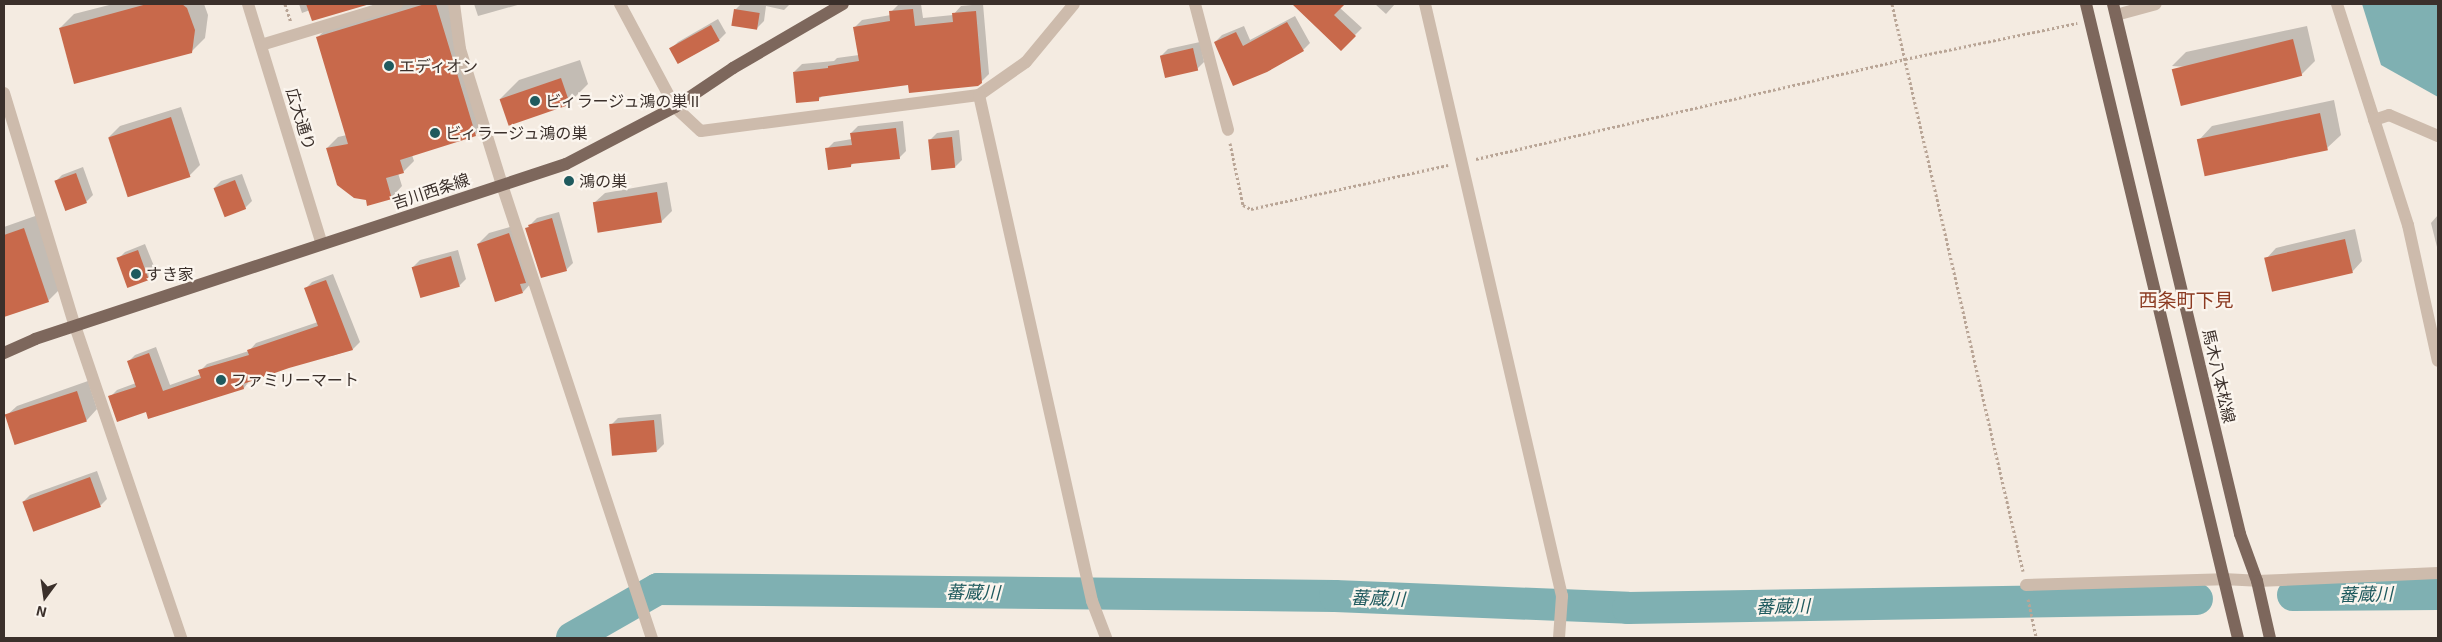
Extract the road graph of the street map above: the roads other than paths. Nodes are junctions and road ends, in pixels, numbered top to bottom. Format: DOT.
graph roads {
  1 [pos="248,4"];
  2 [pos="397,4"];
  3 [pos="454,4"];
  4 [pos="620,4"];
  5 [pos="842,4"];
  6 [pos="1074,4"];
  7 [pos="1195,4"];
  8 [pos="1425,4"];
  9 [pos="2086,4"];
  10 [pos="2156,4"];
  11 [pos="2337,4"];
  12 [pos="2115,9"];
  13 [pos="261,45"];
  14 [pos="4,92"];
  15 [pos="979,95"];
  16 [pos="675,107"];
  17 [pos="2374,120"];
  18 [pos="1228,130"];
  19 [pos="2438,136"];
  20 [pos="502,185"];
  21 [pos="322,244"];
  22 [pos="75,326"];
  23 [pos="4,353"];
  24 [pos="2438,361"];
  25 [pos="2438,573"];
  26 [pos="2223,579"];
  27 [pos="2257,581"];
  28 [pos="2027,590"];
  29 [pos="181,638"];
  30 [pos="652,638"];
  31 [pos="1106,638"];
  32 [pos="1560,638"];
  33 [pos="2238,638"];
  34 [pos="2270,638"];
  1 -- 13 [label="street, 広大通り"];
  2 -- 13 [label="street"];
  3 -- 20 [label="street"];
  4 -- 16 [label="street"];
  5 -- 16 [label="main road, 吉川西条線"];
  6 -- 15 [label="street"];
  7 -- 18 [label="street"];
  8 -- 32 [label="street"];
  9 -- 26 [label="main road"];
  10 -- 12 [label="street"];
  11 -- 17 [label="street"];
  12 -- 27 [label="main road, 馬木八本松線"];
  13 -- 21 [label="street, 広大通り"];
  14 -- 22 [label="street"];
  15 -- 16 [label="street"];
  15 -- 31 [label="street"];
  16 -- 20 [label="main road, 吉川西条線"];
  17 -- 19 [label="street"];
  17 -- 24 [label="street"];
  20 -- 21 [label="main road, 吉川西条線"];
  20 -- 30 [label="street"];
  21 -- 22 [label="main road, 吉川西条線"];
  22 -- 23 [label="main road, 吉川西条線"];
  22 -- 29 [label="street"];
  25 -- 27 [label="street"];
  26 -- 27 [label="street"];
  26 -- 28 [label="street"];
  26 -- 33 [label="main road"];
  27 -- 34 [label="main road, 馬木八本松線"];
}
